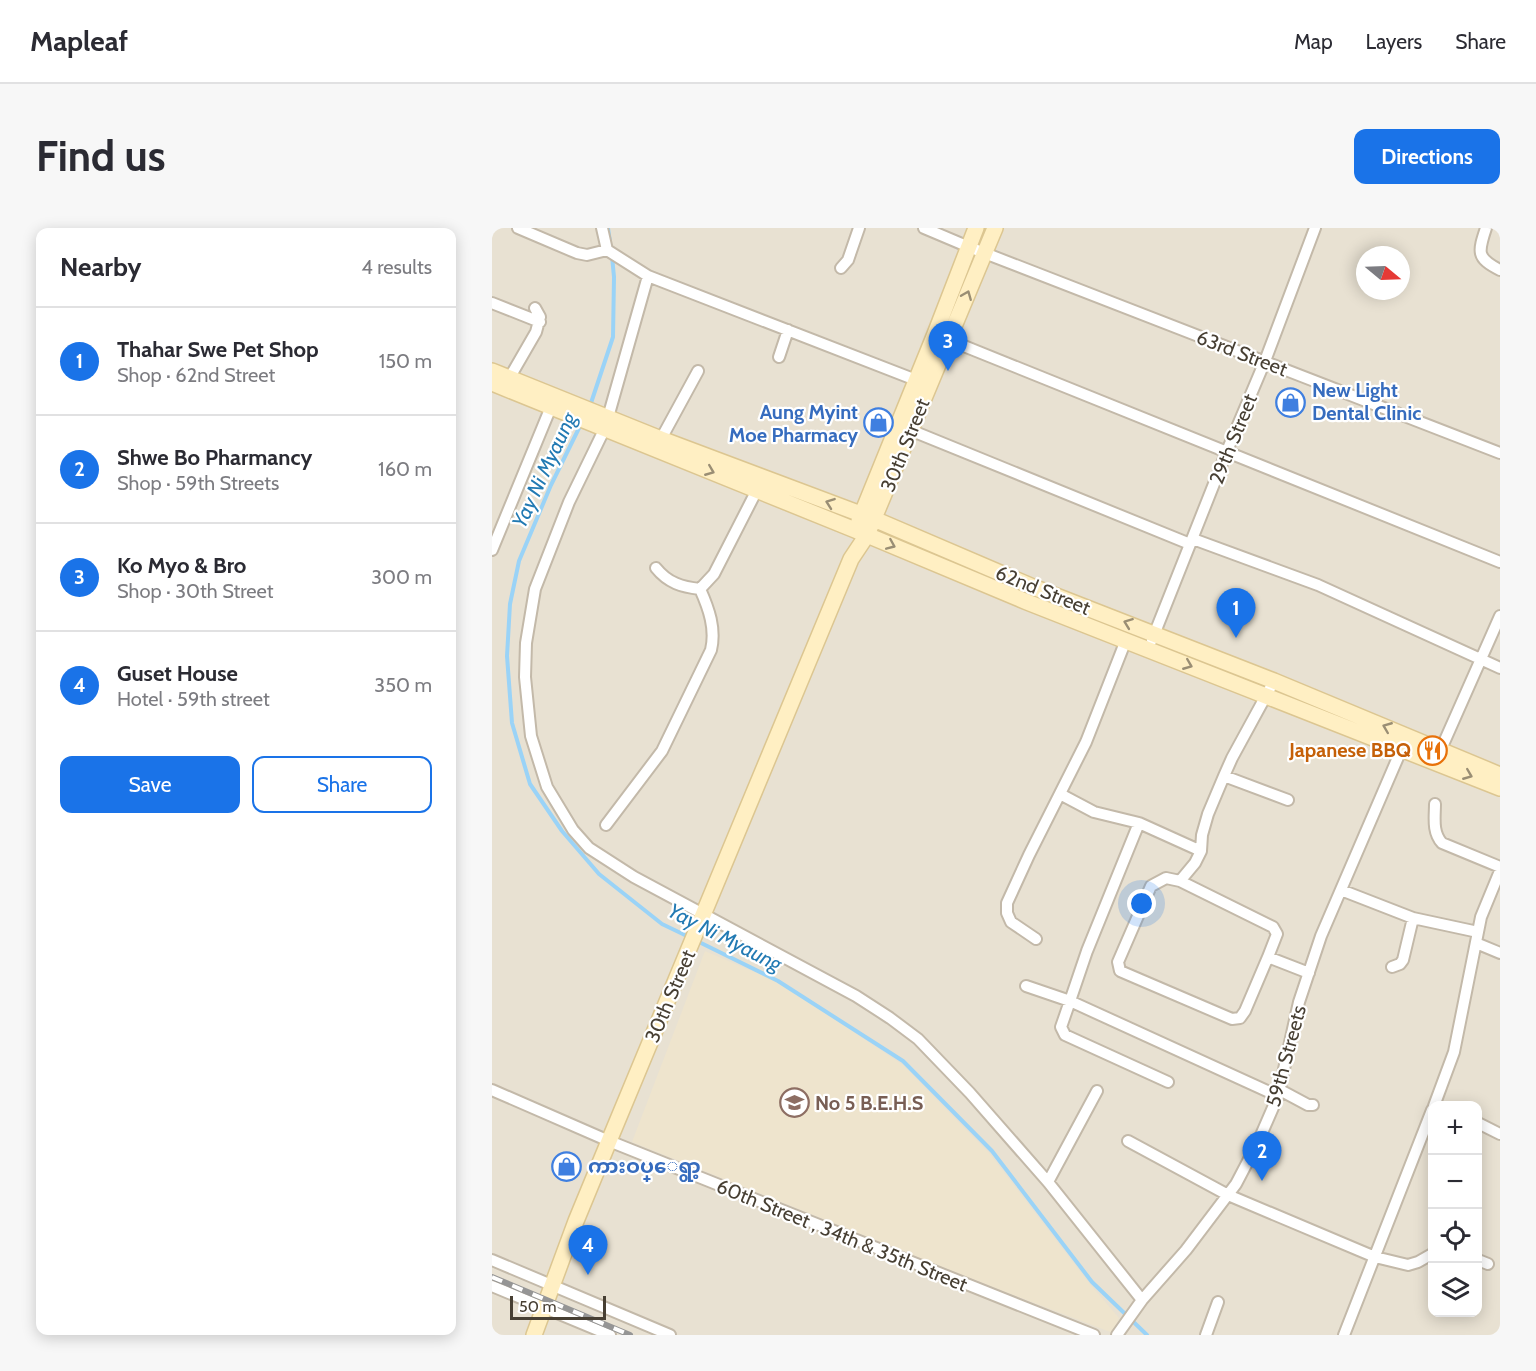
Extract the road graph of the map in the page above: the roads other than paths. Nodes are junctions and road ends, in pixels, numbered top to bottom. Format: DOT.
graph roads {
  1 [pos="518,228"];
  2 [pos="602,228"];
  3 [pos="859,228"];
  4 [pos="924,228"];
  5 [pos="976,228"];
  6 [pos="995,228"];
  7 [pos="1315,228"];
  8 [pos="1486,228"];
  9 [pos="969,248"];
  10 [pos="608,251"];
  11 [pos="984,253"];
  12 [pos="841,268"];
  13 [pos="1500,270"];
  14 [pos="648,276"];
  15 [pos="492,303"];
  16 [pos="535,308"];
  17 [pos="540,322"];
  18 [pos="788,330"];
  19 [pos="949,340"];
  20 [pos="779,357"];
  21 [pos="1265,362"];
  22 [pos="492,370"];
  23 [pos="698,371"];
  24 [pos="510,377"];
  25 [pos="916,380"];
  26 [pos="492,382"];
  27 [pos="554,402"];
  28 [pos="603,421"];
  29 [pos="910,430"];
  30 [pos="661,439"];
  31 [pos="1227,451"];
  32 [pos="1500,453"];
  33 [pos="760,484"];
  34 [pos="868,517"];
  35 [pos="861,532"];
  36 [pos="1191,541"];
  37 [pos="492,550"];
  38 [pos="1500,561"];
  39 [pos="657,568"];
  40 [pos="700,590"];
  41 [pos="1500,616"];
  42 [pos="1155,634"];
  43 [pos="1126,640"];
  44 [pos="1149,649"];
  45 [pos="1481,660"];
  46 [pos="1500,668"];
  47 [pos="1274,681"];
  48 [pos="1266,696"];
  49 [pos="1402,748"];
  50 [pos="1438,756"];
  51 [pos="1500,775"];
  52 [pos="1224,776"];
  53 [pos="1500,788"];
  54 [pos="1060,794"];
  55 [pos="1288,800"];
  56 [pos="1435,804"];
  57 [pos="1139,823"];
  58 [pos="606,825"];
  59 [pos="1201,851"];
  60 [pos="1500,869"];
  61 [pos="1180,881"];
  62 [pos="1341,890"];
  63 [pos="1413,918"];
  64 [pos="702,919"];
  65 [pos="1477,938"];
  66 [pos="1036,939"];
  67 [pos="1500,953"];
  68 [pos="1268,957"];
  69 [pos="1392,967"];
  70 [pos="1309,973"];
  71 [pos="1026,986"];
  72 [pos="1070,1001"];
  73 [pos="1168,1082"];
  74 [pos="492,1089"];
  75 [pos="1097,1091"];
  76 [pos="1279,1093"];
  77 [pos="1437,1101"];
  78 [pos="1313,1105"];
  79 [pos="1428,1124"];
  80 [pos="1482,1125"];
  81 [pos="1500,1134"];
  82 [pos="1128,1141"];
  83 [pos="609,1142"];
  84 [pos="1048,1182"];
  85 [pos="1227,1195"];
  86 [pos="1428,1256"];
  87 [pos="1375,1257"];
  88 [pos="492,1260"];
  89 [pos="492,1286"];
  90 [pos="554,1286"];
  91 [pos="1143,1300"];
  92 [pos="1218,1302"];
  93 [pos="545,1308"];
  94 [pos="1120,1331"];
  95 [pos="534,1335"];
  96 [pos="610,1335"];
  97 [pos="670,1335"];
  98 [pos="1094,1335"];
  99 [pos="1206,1335"];
  100 [pos="1344,1335"];
  1 -- 10 [label="street"];
  2 -- 10 [label="street"];
  3 -- 12 [label="street"];
  4 -- 9 [label="street, 63rd Street"];
  5 -- 9 [label="main road, 30th Street"];
  6 -- 11 [label="main road, 30th Street"];
  7 -- 21 [label="street, 29th Street"];
  8 -- 13 [label="street"];
  9 -- 11 [label="street, 63rd Street"];
  9 -- 25 [label="main road, 30th Street"];
  10 -- 14 [label="street"];
  19 -- 11 [label="main road, 30th Street, one-way"];
  11 -- 21 [label="street, 63rd Street"];
  14 -- 18 [label="street"];
  14 -- 28 [label="street"];
  15 -- 17 [label="street"];
  16 -- 17 [label="street"];
  17 -- 24 [label="street"];
  18 -- 20 [label="street"];
  18 -- 25 [label="street"];
  19 -- 29 [label="main road, 30th Street"];
  19 -- 31 [label="street"];
  21 -- 31 [label="street, 29th Street"];
  21 -- 32 [label="street, 63rd Street"];
  22 -- 24 [label="main road"];
  23 -- 30 [label="street"];
  24 -- 27 [label="main road"];
  25 -- 34 [label="main road, 30th Street"];
  26 -- 27 [label="main road"];
  27 -- 28 [label="main road, 62nd Street"];
  27 -- 37 [label="street"];
  28 -- 30 [label="main road, 62nd Street"];
  28 -- 33 [label="main road, 62nd Street, one-way"];
  28 -- 64 [label="street"];
  29 -- 34 [label="main road, 30th Street"];
  29 -- 36 [label="street"];
  30 -- 33 [label="main road, 62nd Street"];
  31 -- 36 [label="street, 29th Street"];
  31 -- 38 [label="street"];
  34 -- 33 [label="main road, 62nd Street, one-way"];
  33 -- 35 [label="main road, 62nd Street"];
  33 -- 40 [label="street"];
  34 -- 35 [label="main road, 30th Street"];
  42 -- 34 [label="main road, 62nd Street, one-way"];
  35 -- 43 [label="main road, 62nd Street, one-way"];
  35 -- 64 [label="main road, 30th Street"];
  36 -- 42 [label="street, 29th Street"];
  36 -- 45 [label="street"];
  39 -- 40 [label="street"];
  40 -- 58 [label="street"];
  41 -- 45 [label="street"];
  42 -- 44 [label="street, 29th Street"];
  42 -- 47 [label="main road, 62nd Street"];
  43 -- 44 [label="main road, 62nd Street"];
  43 -- 54 [label="street"];
  44 -- 48 [label="main road, 62nd Street, one-way"];
  45 -- 46 [label="street"];
  45 -- 50 [label="street"];
  47 -- 48 [label="street"];
  50 -- 47 [label="main road, 62nd Street, one-way"];
  48 -- 49 [label="main road, 62nd Street"];
  48 -- 52 [label="street"];
  49 -- 50 [label="main road, 62nd Street"];
  49 -- 62 [label="street, 59th Streets"];
  50 -- 51 [label="main road, 62nd Street"];
  50 -- 53 [label="main road, one-way"];
  52 -- 55 [label="street"];
  52 -- 59 [label="street"];
  54 -- 57 [label="street"];
  54 -- 66 [label="street"];
  56 -- 60 [label="street"];
  57 -- 59 [label="street"];
  57 -- 72 [label="street"];
  59 -- 61 [label="street"];
  60 -- 65 [label="street"];
  61 -- 68 [label="street"];
  61 -- 68 [label="street"];
  62 -- 63 [label="street"];
  62 -- 70 [label="street, 59th Streets"];
  63 -- 65 [label="street"];
  63 -- 69 [label="street"];
  64 -- 83 [label="main road, 30th Street"];
  64 -- 84 [label="street"];
  65 -- 67 [label="street"];
  65 -- 77 [label="street"];
  68 -- 70 [label="street"];
  70 -- 76 [label="street, 59th Streets"];
  71 -- 72 [label="street"];
  72 -- 73 [label="street"];
  72 -- 76 [label="street"];
  74 -- 83 [label="street, 60th Street , 34th & 35th Street"];
  75 -- 84 [label="street"];
  76 -- 78 [label="street"];
  76 -- 85 [label="street, 59th Streets"];
  79 -- 87 [label="street"];
  80 -- 81 [label="street"];
  82 -- 85 [label="street"];
  83 -- 90 [label="main road, 30th Street"];
  83 -- 98 [label="street, 60th Street , 34th & 35th Street"];
  84 -- 91 [label="street"];
  85 -- 87 [label="street"];
  85 -- 91 [label="street, 59th Streets"];
  86 -- 87 [label="street"];
  87 -- 100 [label="street"];
  88 -- 90 [label="street"];
  89 -- 93 [label="street"];
  90 -- 93 [label="main road, 30th Street"];
  90 -- 97 [label="street"];
  91 -- 94 [label="street, 59th Streets"];
  92 -- 99 [label="street"];
  93 -- 95 [label="main road, 30th Street"];
  93 -- 96 [label="street"];
}
